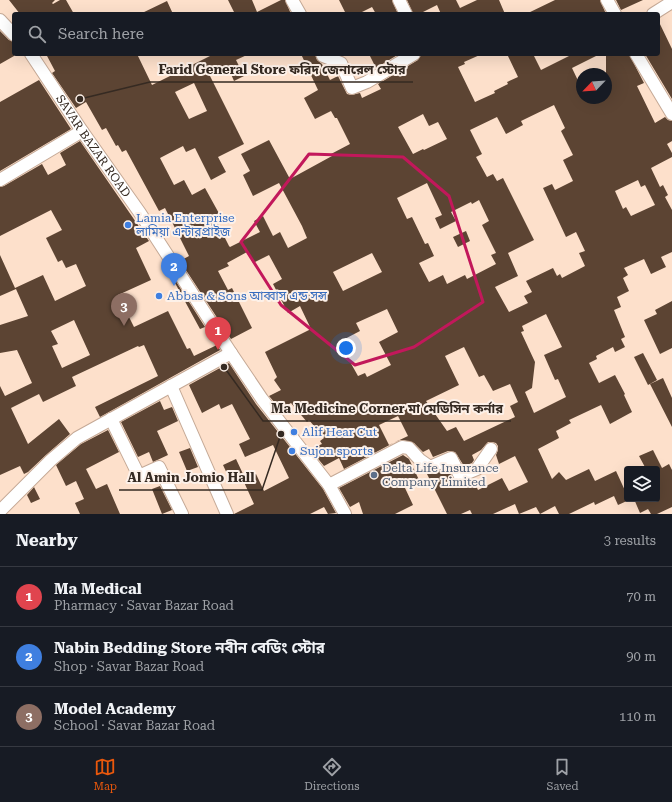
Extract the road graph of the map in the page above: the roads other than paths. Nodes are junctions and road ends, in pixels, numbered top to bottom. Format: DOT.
graph roads {
  1 [pos="292,0"];
  2 [pos="399,0"];
  3 [pos="607,0"];
  4 [pos="672,2"];
  5 [pos="299,12"];
  6 [pos="405,12"];
  7 [pos="614,12"];
  8 [pos="656,12"];
  9 [pos="0,20"];
  10 [pos="12,33"];
  11 [pos="32,56"];
  12 [pos="323,56"];
  13 [pos="411,56"];
  14 [pos="637,56"];
  15 [pos="672,114"];
  16 [pos="82,131"];
  17 [pos="0,180"];
  18 [pos="231,353"];
  19 [pos="171,386"];
  20 [pos="111,419"];
  21 [pos="491,449"];
  22 [pos="329,485"];
  23 [pos="0,511"];
  24 [pos="182,514"];
  25 [pos="227,514"];
  26 [pos="345,514"];
  1 -- 5 [label="street"];
  2 -- 6 [label="street"];
  3 -- 7 [label="street"];
  4 -- 8 [label="street"];
  9 -- 10 [label="street"];
  11 -- 16 [label="street, SAVAR BAZAR ROAD"];
  12 -- 13 [label="street"];
  14 -- 15 [label="street"];
  16 -- 17 [label="street"];
  16 -- 18 [label="street, SAVAR BAZAR ROAD"];
  18 -- 19 [label="street"];
  18 -- 22 [label="street, SAVAR BAZAR ROAD"];
  19 -- 20 [label="street"];
  19 -- 25 [label="street"];
  20 -- 23 [label="street"];
  20 -- 24 [label="street"];
  21 -- 22 [label="street"];
  22 -- 26 [label="street, SAVAR BAZAR ROAD"];
}
